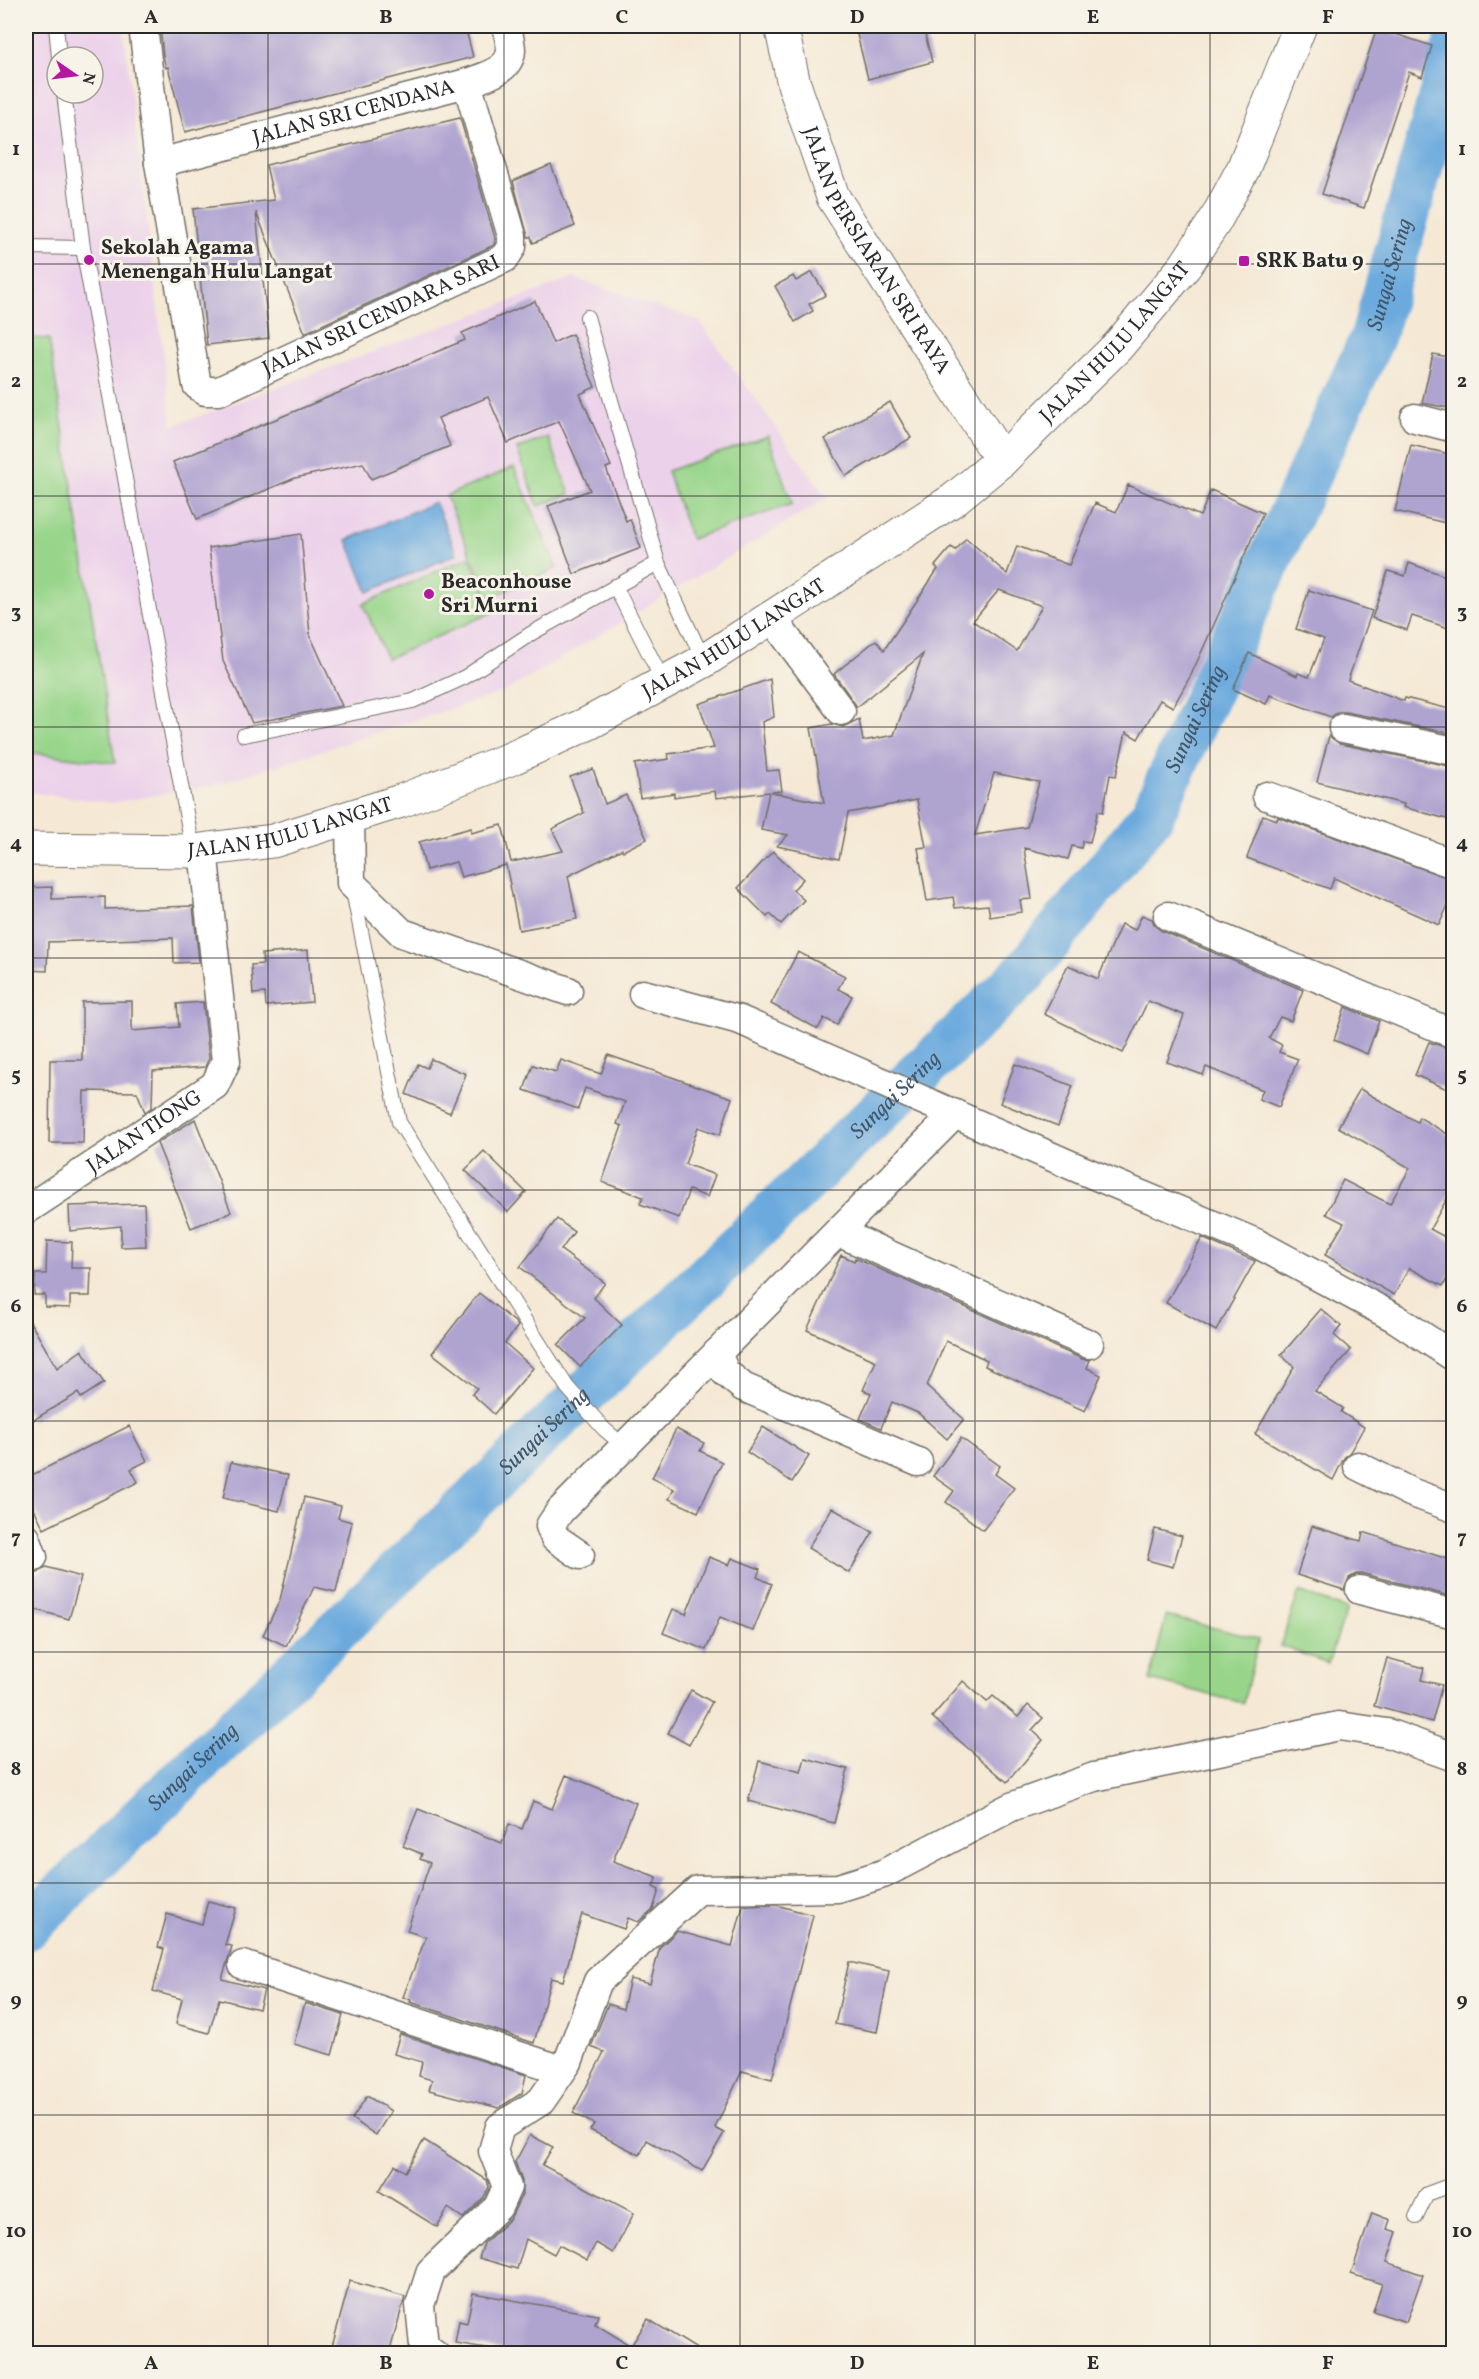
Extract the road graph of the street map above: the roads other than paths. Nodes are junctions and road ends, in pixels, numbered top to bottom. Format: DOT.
graph roads {
  1 [pos="56,26"];
  2 [pos="143,26"];
  3 [pos="506,26"];
  4 [pos="781,26"];
  5 [pos="1287,26"];
  6 [pos="1300,26"];
  7 [pos="58,45"];
  8 [pos="467,83"];
  9 [pos="65,105"];
  10 [pos="1261,121"];
  11 [pos="159,163"];
  12 [pos="26,247"];
  13 [pos="83,248"];
  14 [pos="587,317"];
  15 [pos="1415,418"];
  16 [pos="1454,428"];
  17 [pos="1002,460"];
  18 [pos="658,563"];
  19 [pos="615,586"];
  20 [pos="771,617"];
  21 [pos="704,661"];
  22 [pos="664,682"];
  23 [pos="841,711"];
  24 [pos="1343,728"];
  25 [pos="244,735"];
  26 [pos="1454,751"];
  27 [pos="1267,796"];
  28 [pos="350,818"];
  29 [pos="26,849"];
  30 [pos="198,851"];
  31 [pos="1454,864"];
  32 [pos="351,883"];
  33 [pos="1168,916"];
  34 [pos="568,991"];
  35 [pos="643,994"];
  36 [pos="1454,1034"];
  37 [pos="948,1111"];
  38 [pos="26,1209"];
  39 [pos="838,1232"];
  40 [pos="1089,1344"];
  41 [pos="717,1353"];
  42 [pos="1454,1357"];
  43 [pos="614,1438"];
  44 [pos="918,1462"];
  45 [pos="1359,1466"];
  46 [pos="1454,1508"];
  47 [pos="580,1555"];
  48 [pos="1360,1590"];
  49 [pos="1454,1614"];
  50 [pos="1454,1757"];
  51 [pos="243,1965"];
  52 [pos="562,2070"];
  53 [pos="1454,2184"];
  54 [pos="1416,2217"];
  55 [pos="435,2354"];
  1 -- 7 [label="lane"];
  2 -- 11 [label="street"];
  3 -- 8 [label="street, JALAN SRI CENDANA"];
  4 -- 17 [label="main road, JALAN PERSIARAN SRI RAYA"];
  5 -- 10 [label="main road, JALAN HULU LANGAT"];
  6 -- 10 [label="main road, JALAN HULU LANGAT"];
  8 -- 11 [label="street, JALAN SRI CENDANA"];
  8 -- 11 [label="street, JALAN SRI CENDARA SARI"];
  9 -- 13 [label="lane"];
  10 -- 17 [label="main road, JALAN HULU LANGAT"];
  12 -- 13 [label="lane"];
  13 -- 30 [label="lane"];
  14 -- 18 [label="lane"];
  15 -- 16 [label="street"];
  17 -- 20 [label="main road, JALAN HULU LANGAT"];
  18 -- 19 [label="lane"];
  18 -- 21 [label="lane"];
  19 -- 22 [label="lane"];
  19 -- 25 [label="lane"];
  20 -- 21 [label="main road, JALAN HULU LANGAT"];
  20 -- 23 [label="street"];
  21 -- 22 [label="main road, JALAN HULU LANGAT"];
  22 -- 28 [label="main road, JALAN HULU LANGAT"];
  24 -- 26 [label="street"];
  27 -- 31 [label="street"];
  28 -- 30 [label="main road, JALAN HULU LANGAT"];
  28 -- 32 [label="street"];
  29 -- 30 [label="main road, JALAN HULU LANGAT"];
  30 -- 38 [label="street, JALAN TIONG"];
  32 -- 34 [label="street"];
  32 -- 43 [label="lane"];
  33 -- 36 [label="street"];
  35 -- 37 [label="street"];
  37 -- 39 [label="street"];
  37 -- 42 [label="street"];
  39 -- 40 [label="street"];
  39 -- 41 [label="street"];
  41 -- 43 [label="street"];
  41 -- 44 [label="street"];
  43 -- 47 [label="street"];
  45 -- 46 [label="street"];
  48 -- 49 [label="street"];
  50 -- 52 [label="street"];
  51 -- 52 [label="street"];
  52 -- 55 [label="street"];
  53 -- 54 [label="lane"];
}
